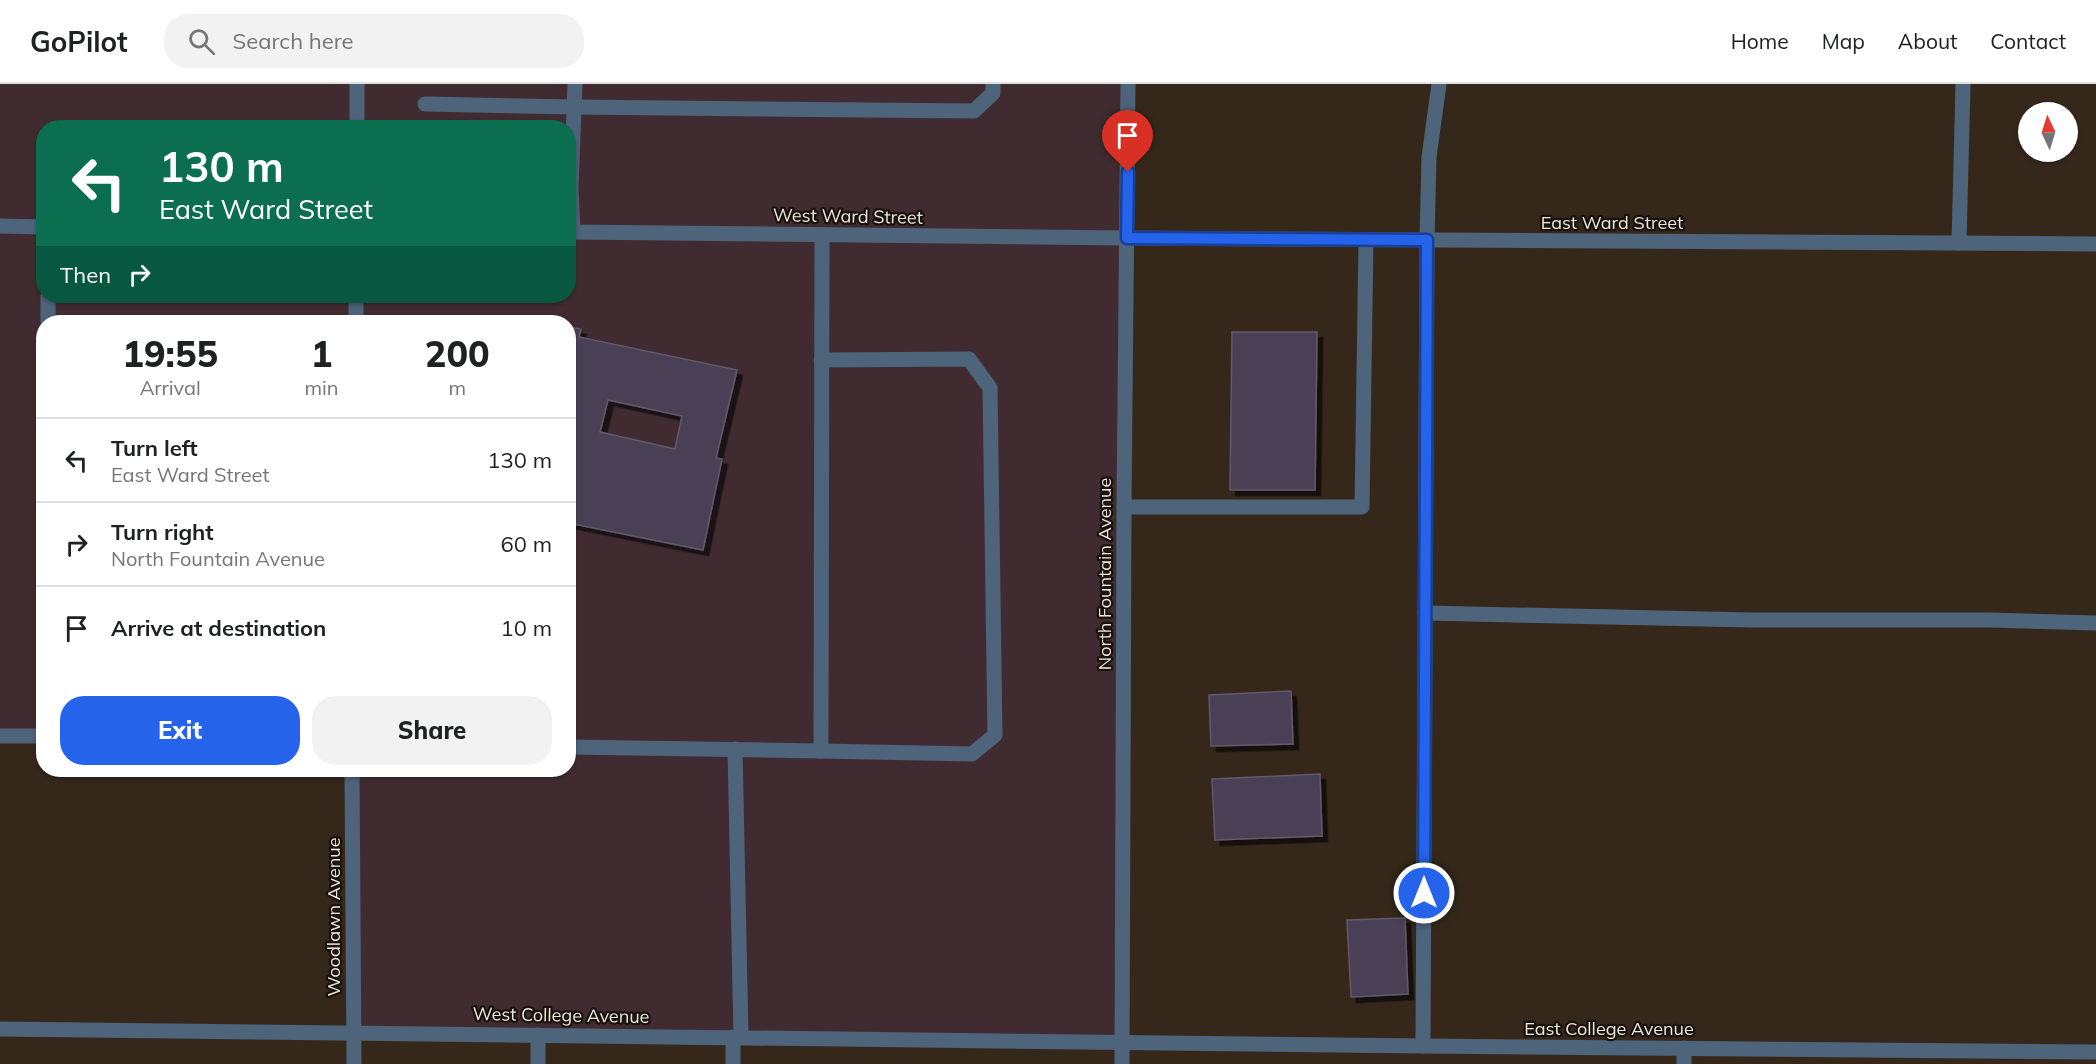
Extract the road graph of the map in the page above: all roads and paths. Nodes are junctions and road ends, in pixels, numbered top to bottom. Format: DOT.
graph roads {
  1 [pos="357,84"];
  2 [pos="574,84"];
  3 [pos="993,84"];
  4 [pos="1128,84"];
  5 [pos="1439,84"];
  6 [pos="1963,84"];
  7 [pos="425,104"];
  8 [pos="574,107"];
  9 [pos="357,120"];
  10 [pos="574,120"];
  11 [pos="0,226"];
  12 [pos="36,227"];
  13 [pos="576,232"];
  14 [pos="822,235"];
  15 [pos="1127,238"];
  16 [pos="1366,240"];
  17 [pos="1427,240"];
  18 [pos="1959,243"];
  19 [pos="2096,244"];
  20 [pos="821,360"];
  21 [pos="1124,507"];
  22 [pos="1425,613"];
  23 [pos="2096,623"];
  24 [pos="0,736"];
  25 [pos="36,736"];
  26 [pos="576,747"];
  27 [pos="735,749"];
  28 [pos="820,751"];
  29 [pos="352,777"];
  30 [pos="0,1029"];
  31 [pos="353,1032"];
  32 [pos="538,1035"];
  33 [pos="737,1037"];
  34 [pos="1122,1042"];
  35 [pos="1423,1046"];
  36 [pos="1684,1048"];
  37 [pos="2096,1052"];
  38 [pos="354,1064"];
  39 [pos="538,1064"];
  40 [pos="733,1064"];
  41 [pos="1122,1064"];
  42 [pos="1684,1064"];
  1 -- 9 [label="street"];
  2 -- 8 [label="street"];
  3 -- 8 [label="street"];
  4 -- 15 [label="street, North Fountain Avenue"];
  5 -- 17 [label="street"];
  6 -- 18 [label="street"];
  7 -- 8 [label="street"];
  8 -- 10 [label="street"];
  11 -- 12 [label="street"];
  13 -- 14 [label="street, West Ward Street"];
  14 -- 15 [label="street, West Ward Street"];
  14 -- 20 [label="street"];
  15 -- 16 [label="street, East Ward Street"];
  15 -- 21 [label="street, North Fountain Avenue"];
  16 -- 17 [label="street, East Ward Street"];
  16 -- 21 [label="street"];
  17 -- 18 [label="street, East Ward Street"];
  17 -- 22 [label="street"];
  18 -- 19 [label="street, East Ward Street"];
  20 -- 28 [label="street"];
  20 -- 28 [label="street"];
  21 -- 34 [label="street, North Fountain Avenue"];
  22 -- 23 [label="street"];
  22 -- 35 [label="street"];
  24 -- 25 [label="street"];
  26 -- 27 [label="street"];
  27 -- 28 [label="street"];
  27 -- 33 [label="street"];
  29 -- 31 [label="street, Woodlawn Avenue"];
  30 -- 31 [label="street, West College Avenue"];
  31 -- 32 [label="street, West College Avenue"];
  31 -- 38 [label="street, Woodlawn Avenue"];
  32 -- 33 [label="street, West College Avenue"];
  32 -- 39 [label="street"];
  33 -- 34 [label="street, West College Avenue"];
  33 -- 40 [label="street"];
  34 -- 35 [label="street, East College Avenue"];
  34 -- 41 [label="street, North Fountain Avenue"];
  35 -- 36 [label="street, East College Avenue"];
  36 -- 37 [label="street, East College Avenue"];
  36 -- 42 [label="street"];
}
